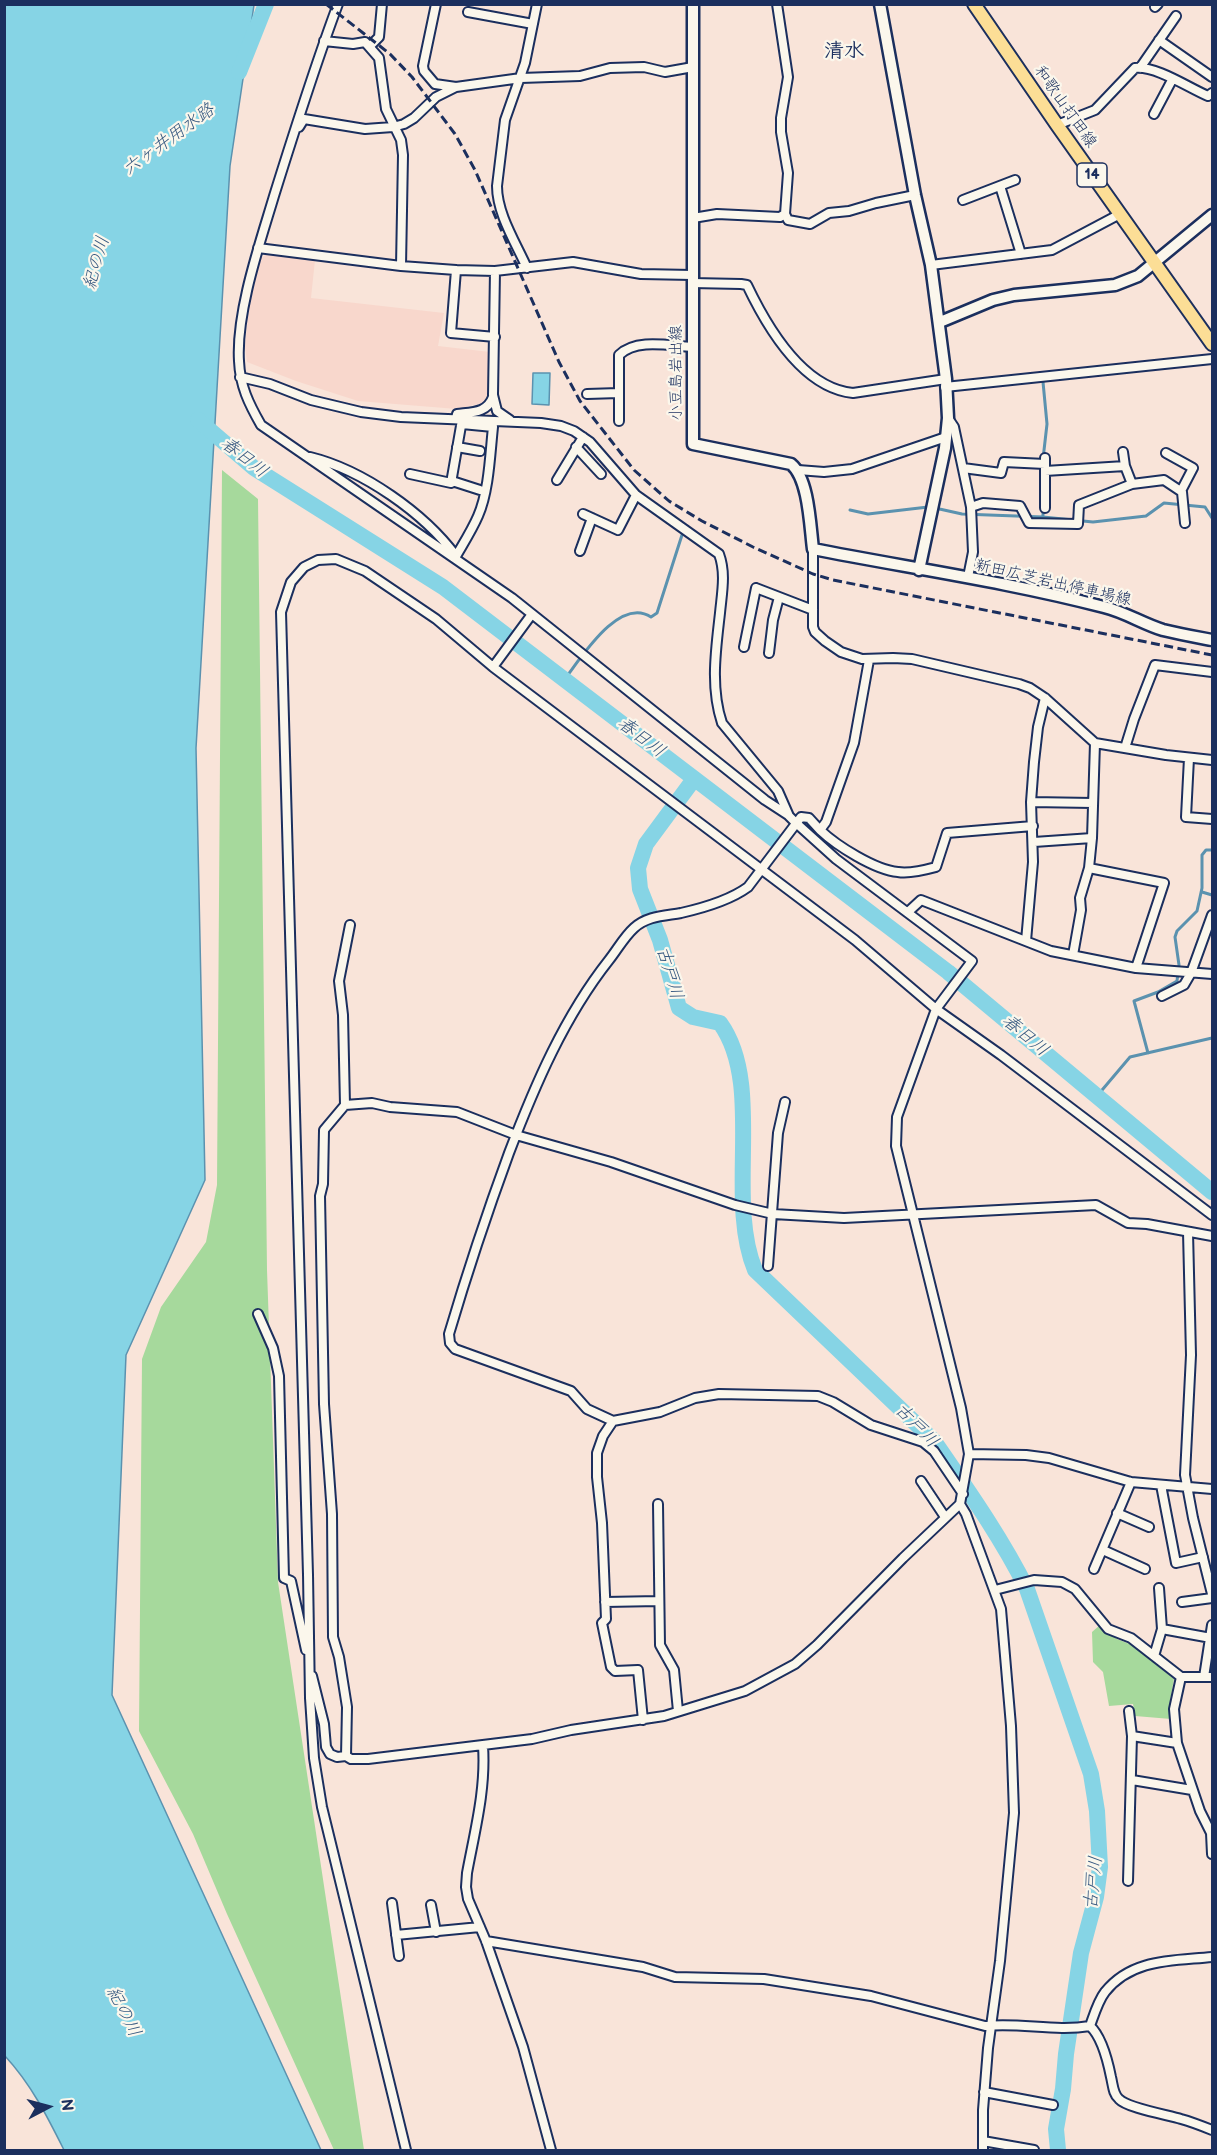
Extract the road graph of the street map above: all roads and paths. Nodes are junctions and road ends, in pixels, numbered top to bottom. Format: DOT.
graph roads {
  1 [pos="338,4"];
  2 [pos="382,4"];
  3 [pos="436,4"];
  4 [pos="537,4"];
  5 [pos="693,4"];
  6 [pos="777,4"];
  7 [pos="880,4"];
  8 [pos="974,4"];
  9 [pos="468,12"];
  10 [pos="1176,16"];
  11 [pos="532,24"];
  12 [pos="1159,40"];
  13 [pos="324,41"];
  14 [pos="370,46"];
  15 [pos="693,67"];
  16 [pos="1140,68"];
  17 [pos="1212,77"];
  18 [pos="520,78"];
  19 [pos="1172,80"];
  20 [pos="456,87"];
  21 [pos="1212,93"];
  22 [pos="1154,114"];
  23 [pos="1057,125"];
  24 [pos="393,127"];
  25 [pos="294,133"];
  26 [pos="1015,180"];
  27 [pos="999,186"];
  28 [pos="915,195"];
  29 [pos="963,200"];
  30 [pos="785,214"];
  31 [pos="1120,214"];
  32 [pos="1212,215"];
  33 [pos="693,218"];
  34 [pos="258,248"];
  35 [pos="1021,254"];
  36 [pos="1154,263"];
  37 [pos="931,265"];
  38 [pos="401,266"];
  39 [pos="527,268"];
  40 [pos="456,270"];
  41 [pos="495,271"];
  42 [pos="692,279"];
  43 [pos="939,322"];
  44 [pos="495,337"];
  45 [pos="1212,344"];
  46 [pos="692,347"];
  47 [pos="1212,359"];
  48 [pos="240,376"];
  49 [pos="946,383"];
  50 [pos="619,393"];
  51 [pos="586,394"];
  52 [pos="493,395"];
  53 [pos="948,418"];
  54 [pos="460,421"];
  55 [pos="511,421"];
  56 [pos="619,421"];
  57 [pos="583,437"];
  58 [pos="946,437"];
  59 [pos="458,447"];
  60 [pos="576,447"];
  61 [pos="480,451"];
  62 [pos="1123,452"];
  63 [pos="1166,453"];
  64 [pos="303,455"];
  65 [pos="1045,464"];
  66 [pos="1125,466"];
  67 [pos="963,468"];
  68 [pos="798,470"];
  69 [pos="410,474"];
  70 [pos="601,474"];
  71 [pos="558,480"];
  72 [pos="452,481"];
  73 [pos="1132,484"];
  74 [pos="480,490"];
  75 [pos="1181,491"];
  76 [pos="636,495"];
  77 [pos="970,507"];
  78 [pos="1045,508"];
  79 [pos="583,514"];
  80 [pos="592,518"];
  81 [pos="1185,523"];
  82 [pos="813,549"];
  83 [pos="580,551"];
  84 [pos="456,557"];
  85 [pos="919,570"];
  86 [pos="968,578"];
  87 [pos="779,597"];
  88 [pos="813,610"];
  89 [pos="532,614"];
  90 [pos="1212,640"];
  91 [pos="744,647"];
  92 [pos="769,653"];
  93 [pos="868,660"];
  94 [pos="493,667"];
  95 [pos="1212,672"];
  96 [pos="1045,698"];
  97 [pos="1095,743"];
  98 [pos="1125,748"];
  99 [pos="1189,758"];
  100 [pos="1212,760"];
  101 [pos="1031,802"];
  102 [pos="1093,803"];
  103 [pos="1212,819"];
  104 [pos="792,823"];
  105 [pos="1032,826"];
  106 [pos="820,830"];
  107 [pos="1092,838"];
  108 [pos="1034,842"];
  109 [pos="763,867"];
  110 [pos="1089,868"];
  111 [pos="908,912"];
  112 [pos="1212,915"];
  113 [pos="350,925"];
  114 [pos="1026,941"];
  115 [pos="1073,955"];
  116 [pos="1136,968"];
  117 [pos="1191,974"];
  118 [pos="1212,974"];
  119 [pos="1162,996"];
  120 [pos="936,1009"];
  121 [pos="785,1102"];
  122 [pos="345,1105"];
  123 [pos="516,1135"];
  124 [pos="773,1214"];
  125 [pos="913,1215"];
  126 [pos="1212,1215"];
  127 [pos="1188,1232"];
  128 [pos="1212,1236"];
  129 [pos="768,1266"];
  130 [pos="258,1314"];
  131 [pos="613,1421"];
  132 [pos="969,1454"];
  133 [pos="921,1481"];
  134 [pos="1131,1482"];
  135 [pos="1161,1485"];
  136 [pos="1186,1487"];
  137 [pos="1212,1489"];
  138 [pos="963,1494"];
  139 [pos="658,1504"];
  140 [pos="960,1504"];
  141 [pos="1117,1513"];
  142 [pos="945,1517"];
  143 [pos="1149,1527"];
  144 [pos="1102,1550"];
  145 [pos="1203,1557"];
  146 [pos="1094,1569"];
  147 [pos="1145,1569"];
  148 [pos="1159,1588"];
  149 [pos="995,1590"];
  150 [pos="1212,1596"];
  151 [pos="659,1601"];
  152 [pos="605,1602"];
  153 [pos="1182,1602"];
  154 [pos="1162,1629"];
  155 [pos="1212,1630"];
  156 [pos="1154,1656"];
  157 [pos="309,1663"];
  158 [pos="1181,1677"];
  159 [pos="1208,1677"];
  160 [pos="678,1711"];
  161 [pos="1129,1711"];
  162 [pos="644,1720"];
  163 [pos="1132,1736"];
  164 [pos="1177,1743"];
  165 [pos="483,1746"];
  166 [pos="346,1756"];
  167 [pos="1132,1780"];
  168 [pos="1192,1790"];
  169 [pos="1212,1854"];
  170 [pos="1128,1881"];
  171 [pos="392,1903"];
  172 [pos="432,1905"];
  173 [pos="480,1927"];
  174 [pos="436,1932"];
  175 [pos="396,1935"];
  176 [pos="486,1941"];
  177 [pos="399,1956"];
  178 [pos="1212,1957"];
  179 [pos="991,2025"];
  180 [pos="1090,2026"];
  181 [pos="984,2092"];
  182 [pos="1053,2105"];
  183 [pos="1212,2130"];
  184 [pos="983,2141"];
  185 [pos="1032,2150"];
  186 [pos="406,2151"];
  187 [pos="551,2151"];
  188 [pos="983,2151"];
  1 -- 13 [label="street"];
  2 -- 14 [label="street"];
  3 -- 20 [label="street"];
  4 -- 11 [label="street"];
  5 -- 15 [label="main road, 小豆島岩出線"];
  6 -- 30 [label="street"];
  7 -- 28 [label="main road"];
  8 -- 23 [label="main road, 和歌山打田線 / 14"];
  9 -- 11 [label="street"];
  10 -- 12 [label="street"];
  11 -- 18 [label="street"];
  12 -- 16 [label="street"];
  12 -- 17 [label="street"];
  13 -- 14 [label="street"];
  13 -- 25 [label="street"];
  14 -- 24 [label="street"];
  15 -- 18 [label="street"];
  15 -- 33 [label="main road, 小豆島岩出線"];
  16 -- 19 [label="street"];
  16 -- 23 [label="street"];
  18 -- 20 [label="street"];
  18 -- 39 [label="street"];
  19 -- 21 [label="street"];
  19 -- 22 [label="street"];
  20 -- 24 [label="street"];
  23 -- 31 [label="main road, 和歌山打田線 / 14"];
  24 -- 25 [label="street"];
  24 -- 38 [label="street"];
  25 -- 34 [label="street"];
  26 -- 27 [label="street"];
  27 -- 29 [label="street"];
  27 -- 35 [label="street"];
  28 -- 30 [label="street"];
  28 -- 37 [label="main road"];
  30 -- 33 [label="street"];
  31 -- 35 [label="street"];
  31 -- 36 [label="main road, 和歌山打田線 / 14"];
  32 -- 36 [label="main road"];
  33 -- 42 [label="main road, 小豆島岩出線"];
  34 -- 38 [label="street"];
  34 -- 48 [label="street"];
  35 -- 37 [label="street"];
  36 -- 43 [label="main road"];
  36 -- 45 [label="main road, 和歌山打田線 / 14"];
  37 -- 43 [label="main road"];
  38 -- 40 [label="street"];
  39 -- 41 [label="street"];
  39 -- 42 [label="street"];
  40 -- 41 [label="street"];
  40 -- 44 [label="street"];
  41 -- 44 [label="street"];
  42 -- 46 [label="main road, 小豆島岩出線"];
  42 -- 49 [label="street"];
  43 -- 49 [label="main road"];
  44 -- 52 [label="street"];
  46 -- 50 [label="street"];
  46 -- 68 [label="main road, 小豆島岩出線"];
  47 -- 49 [label="street"];
  48 -- 54 [label="street"];
  48 -- 64 [label="street"];
  49 -- 53 [label="main road"];
  50 -- 51 [label="street"];
  50 -- 56 [label="street"];
  52 -- 54 [label="street"];
  52 -- 55 [label="street"];
  53 -- 58 [label="main road"];
  53 -- 67 [label="street"];
  54 -- 55 [label="street"];
  54 -- 59 [label="street"];
  54 -- 84 [label="street"];
  55 -- 57 [label="street"];
  57 -- 60 [label="street"];
  57 -- 76 [label="street"];
  58 -- 68 [label="street"];
  58 -- 85 [label="main road"];
  59 -- 61 [label="street"];
  59 -- 72 [label="street"];
  60 -- 70 [label="street"];
  60 -- 71 [label="street"];
  62 -- 66 [label="street"];
  63 -- 75 [label="street"];
  64 -- 84 [label="street"];
  64 -- 84 [label="street"];
  65 -- 66 [label="street"];
  65 -- 67 [label="street"];
  65 -- 78 [label="street"];
  66 -- 73 [label="street"];
  67 -- 77 [label="street"];
  68 -- 82 [label="main road"];
  69 -- 72 [label="street"];
  72 -- 74 [label="street"];
  73 -- 75 [label="street"];
  73 -- 77 [label="street"];
  75 -- 81 [label="street"];
  76 -- 80 [label="street"];
  76 -- 104 [label="street"];
  77 -- 86 [label="street"];
  79 -- 80 [label="street"];
  80 -- 83 [label="street"];
  82 -- 85 [label="main road"];
  82 -- 88 [label="street"];
  84 -- 89 [label="street"];
  85 -- 86 [label="main road, 新田広芝岩出停車場線"];
  86 -- 90 [label="main road, 新田広芝岩出停車場線"];
  87 -- 88 [label="street"];
  87 -- 91 [label="street"];
  87 -- 92 [label="street"];
  88 -- 93 [label="street"];
  89 -- 94 [label="street"];
  89 -- 104 [label="street"];
  93 -- 96 [label="street"];
  93 -- 106 [label="street"];
  94 -- 109 [label="street"];
  94 -- 157 [label="street"];
  95 -- 98 [label="street"];
  96 -- 97 [label="street"];
  96 -- 101 [label="street"];
  97 -- 98 [label="street"];
  97 -- 102 [label="street"];
  98 -- 99 [label="street"];
  99 -- 100 [label="street"];
  99 -- 103 [label="street"];
  101 -- 102 [label="street"];
  101 -- 105 [label="street"];
  102 -- 107 [label="street"];
  104 -- 106 [label="street"];
  104 -- 109 [label="street"];
  104 -- 111 [label="street"];
  105 -- 106 [label="street"];
  105 -- 108 [label="street"];
  107 -- 108 [label="street"];
  107 -- 110 [label="street"];
  108 -- 114 [label="street"];
  109 -- 120 [label="street"];
  109 -- 123 [label="street"];
  110 -- 115 [label="street"];
  110 -- 116 [label="street"];
  111 -- 114 [label="street"];
  111 -- 120 [label="street"];
  112 -- 117 [label="street"];
  113 -- 122 [label="street"];
  114 -- 115 [label="street"];
  115 -- 116 [label="street"];
  116 -- 117 [label="street"];
  117 -- 118 [label="street"];
  117 -- 119 [label="street"];
  120 -- 125 [label="street"];
  120 -- 126 [label="street"];
  121 -- 124 [label="street"];
  122 -- 123 [label="street"];
  122 -- 166 [label="street"];
  123 -- 124 [label="street"];
  123 -- 131 [label="street"];
  124 -- 125 [label="street"];
  124 -- 129 [label="street"];
  125 -- 127 [label="street"];
  125 -- 132 [label="street"];
  127 -- 128 [label="street"];
  127 -- 136 [label="street"];
  130 -- 157 [label="street"];
  131 -- 138 [label="street"];
  131 -- 152 [label="street"];
  132 -- 134 [label="street"];
  132 -- 138 [label="street"];
  133 -- 142 [label="street"];
  134 -- 135 [label="street"];
  134 -- 141 [label="street"];
  135 -- 136 [label="street"];
  135 -- 145 [label="street"];
  136 -- 137 [label="street"];
  136 -- 145 [label="street"];
  138 -- 140 [label="street"];
  139 -- 151 [label="street"];
  140 -- 142 [label="street"];
  140 -- 149 [label="street"];
  141 -- 143 [label="street"];
  141 -- 144 [label="street"];
  142 -- 160 [label="street"];
  144 -- 146 [label="street"];
  144 -- 147 [label="street"];
  145 -- 150 [label="street"];
  148 -- 154 [label="street"];
  149 -- 156 [label="street"];
  149 -- 179 [label="street"];
  150 -- 153 [label="street"];
  151 -- 152 [label="street"];
  151 -- 160 [label="street"];
  152 -- 162 [label="street"];
  154 -- 155 [label="street"];
  154 -- 156 [label="street"];
  155 -- 159 [label="street"];
  156 -- 158 [label="street"];
  157 -- 166 [label="street"];
  157 -- 186 [label="street"];
  158 -- 159 [label="street"];
  158 -- 164 [label="street"];
  160 -- 162 [label="street"];
  161 -- 163 [label="street"];
  162 -- 165 [label="street"];
  163 -- 164 [label="street"];
  163 -- 167 [label="street"];
  164 -- 168 [label="street"];
  165 -- 166 [label="street"];
  165 -- 173 [label="street"];
  167 -- 168 [label="street"];
  167 -- 170 [label="street"];
  168 -- 169 [label="street"];
  171 -- 175 [label="street"];
  172 -- 174 [label="street"];
  173 -- 174 [label="street"];
  173 -- 176 [label="street"];
  174 -- 175 [label="street"];
  175 -- 177 [label="street"];
  176 -- 179 [label="street"];
  176 -- 187 [label="street"];
  178 -- 180 [label="street"];
  179 -- 180 [label="street"];
  179 -- 181 [label="street"];
  180 -- 183 [label="street"];
  181 -- 182 [label="street"];
  181 -- 184 [label="street"];
  184 -- 185 [label="street"];
  184 -- 188 [label="street"];
}
